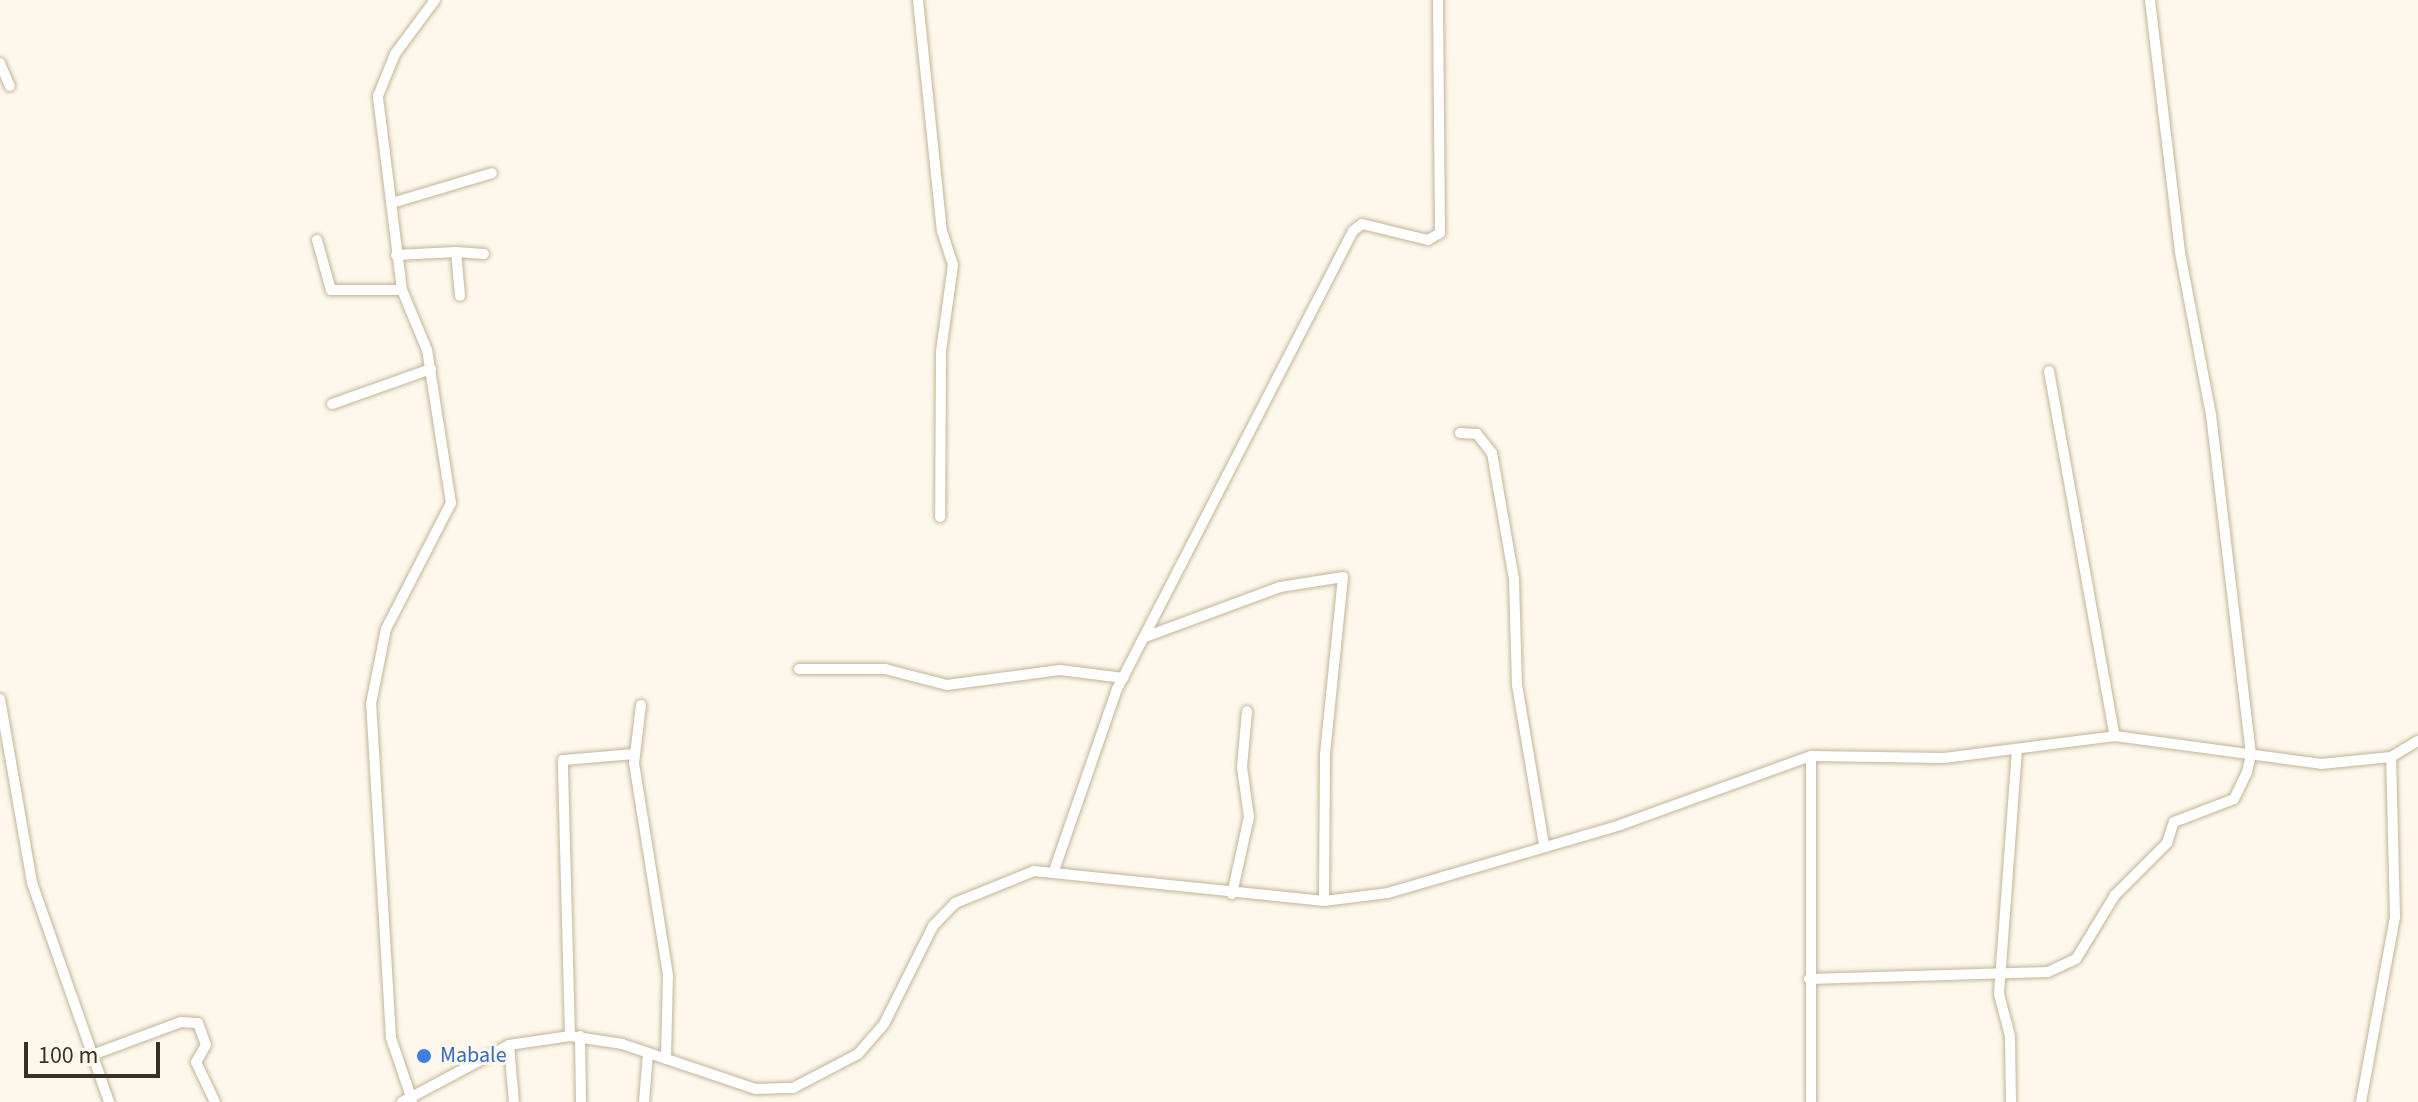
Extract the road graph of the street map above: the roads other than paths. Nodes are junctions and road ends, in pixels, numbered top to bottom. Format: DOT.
graph roads {
  1 [pos="435,0"];
  2 [pos="918,0"];
  3 [pos="1438,0"];
  4 [pos="2150,0"];
  5 [pos="0,63"];
  6 [pos="10,86"];
  7 [pos="492,173"];
  8 [pos="395,202"];
  9 [pos="317,240"];
  10 [pos="456,252"];
  11 [pos="484,254"];
  12 [pos="396,255"];
  13 [pos="402,290"];
  14 [pos="460,296"];
  15 [pos="431,369"];
  16 [pos="2049,371"];
  17 [pos="332,404"];
  18 [pos="1460,433"];
  19 [pos="940,517"];
  20 [pos="1145,637"];
  21 [pos="799,669"];
  22 [pos="1123,678"];
  23 [pos="0,699"];
  24 [pos="641,705"];
  25 [pos="1247,711"];
  26 [pos="2115,736"];
  27 [pos="2418,741"];
  28 [pos="2017,750"];
  29 [pos="635,754"];
  30 [pos="2251,755"];
  31 [pos="1811,756"];
  32 [pos="2391,757"];
  33 [pos="1544,845"];
  34 [pos="1055,868"];
  35 [pos="1232,894"];
  36 [pos="1324,901"];
  37 [pos="2001,970"];
  38 [pos="1809,979"];
  39 [pos="575,1036"];
  40 [pos="509,1045"];
  41 [pos="648,1053"];
  42 [pos="92,1055"];
  43 [pos="666,1059"];
  44 [pos="408,1099"];
  45 [pos="109,1102"];
  46 [pos="215,1102"];
  47 [pos="514,1102"];
  48 [pos="581,1102"];
  49 [pos="644,1102"];
  50 [pos="1811,1102"];
  51 [pos="2011,1102"];
  52 [pos="2361,1102"];
  1 -- 8 [label="street"];
  2 -- 19 [label="street"];
  3 -- 20 [label="street"];
  4 -- 30 [label="street"];
  5 -- 6 [label="street"];
  7 -- 8 [label="street"];
  8 -- 12 [label="street"];
  9 -- 13 [label="street"];
  10 -- 11 [label="street"];
  10 -- 12 [label="street"];
  10 -- 14 [label="street"];
  12 -- 13 [label="street"];
  13 -- 15 [label="street"];
  15 -- 17 [label="street"];
  15 -- 44 [label="street"];
  16 -- 26 [label="street"];
  18 -- 33 [label="street"];
  20 -- 22 [label="street"];
  20 -- 36 [label="street"];
  21 -- 22 [label="street"];
  22 -- 34 [label="street"];
  23 -- 42 [label="street"];
  24 -- 29 [label="street"];
  25 -- 35 [label="street"];
  26 -- 28 [label="street"];
  26 -- 30 [label="street"];
  27 -- 32 [label="street"];
  28 -- 31 [label="street"];
  28 -- 37 [label="street"];
  29 -- 39 [label="street"];
  29 -- 43 [label="street"];
  30 -- 32 [label="street"];
  30 -- 37 [label="street"];
  31 -- 33 [label="street"];
  31 -- 38 [label="street"];
  32 -- 52 [label="street"];
  33 -- 36 [label="street"];
  34 -- 35 [label="street"];
  34 -- 43 [label="street"];
  35 -- 36 [label="street"];
  37 -- 38 [label="street"];
  37 -- 51 [label="street"];
  38 -- 50 [label="street"];
  39 -- 40 [label="street"];
  39 -- 41 [label="street"];
  39 -- 48 [label="street"];
  40 -- 44 [label="street"];
  40 -- 47 [label="street"];
  41 -- 43 [label="street"];
  41 -- 49 [label="street"];
  42 -- 45 [label="street"];
  42 -- 46 [label="street"];
}
